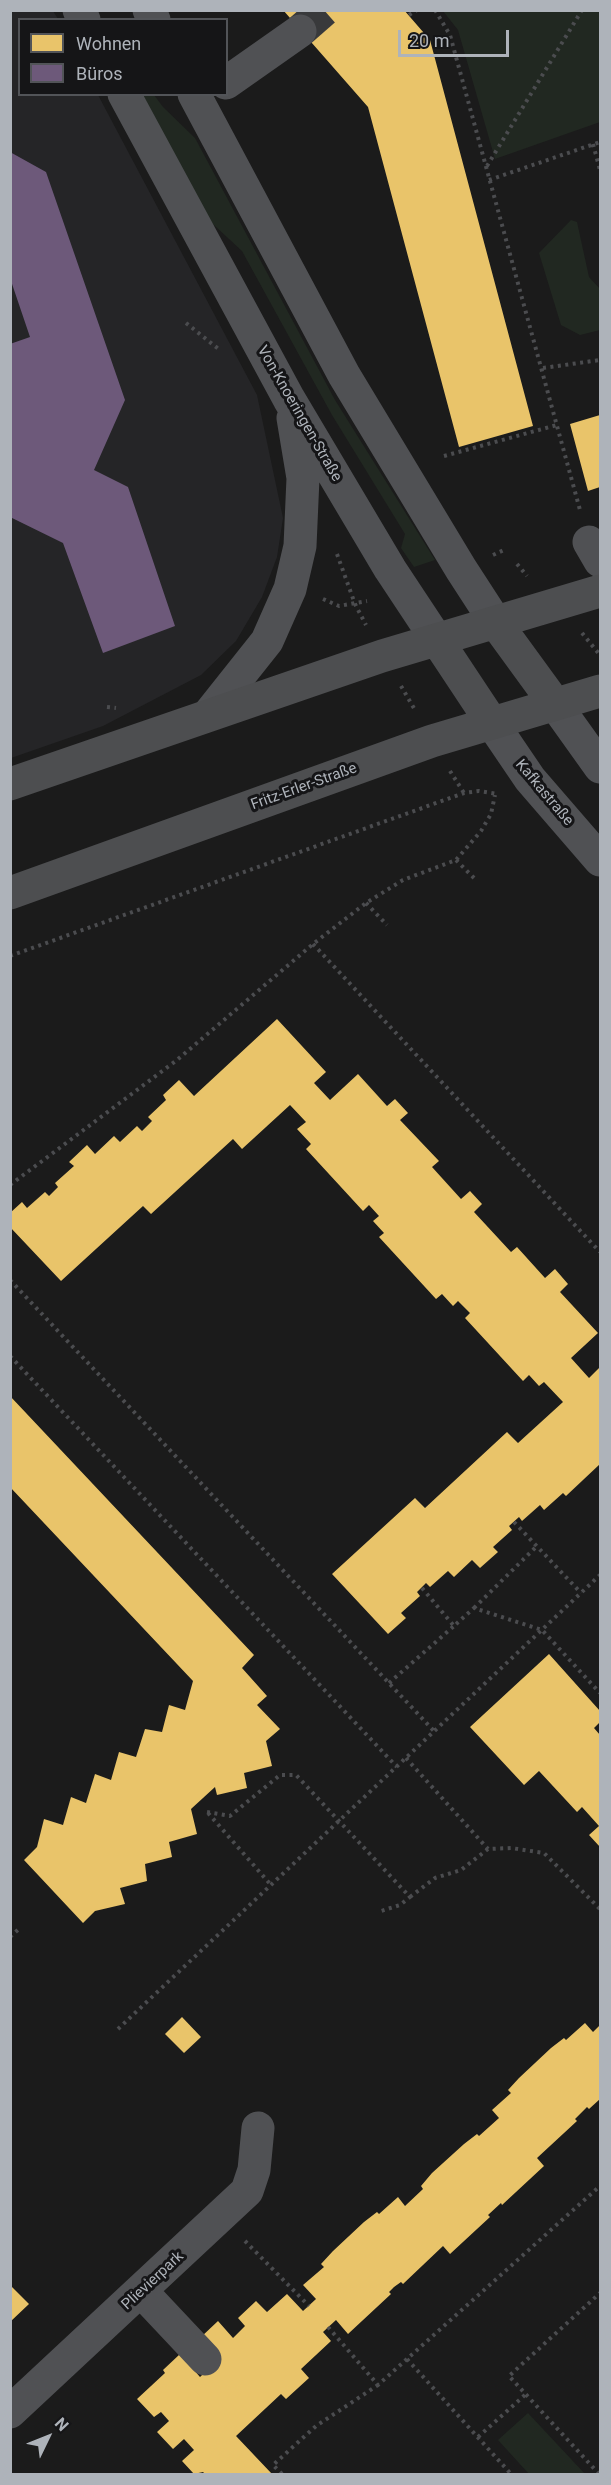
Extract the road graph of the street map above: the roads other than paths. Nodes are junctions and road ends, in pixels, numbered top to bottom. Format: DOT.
graph roads {
  1 [pos="300,31"];
  2 [pos="228,82"];
  3 [pos="125,96"];
  4 [pos="199,96"];
  5 [pos="289,399"];
  6 [pos="600,591"];
  7 [pos="496,623"];
  8 [pos="437,640"];
  9 [pos="600,691"];
  10 [pos="555,704"];
  11 [pos="209,714"];
  12 [pos="492,723"];
  13 [pos="600,767"];
  14 [pos="10,784"];
  15 [pos="600,860"];
  16 [pos="10,893"];
  17 [pos="258,2128"];
  18 [pos="142,2292"];
  19 [pos="205,2359"];
  20 [pos="10,2412"];
  1 -- 2 [label="street"];
  3 -- 5 [label="street, Von-Knoeringen-Straße"];
  4 -- 7 [label="street"];
  5 -- 8 [label="street, Von-Knoeringen-Straße"];
  5 -- 11 [label="street"];
  6 -- 7 [label="main road"];
  7 -- 8 [label="main road"];
  7 -- 10 [label="main road"];
  8 -- 11 [label="main road"];
  8 -- 12 [label="main road, Von-Knoeringen-Straße"];
  9 -- 10 [label="main road, Fritz-Erler-Straße"];
  10 -- 12 [label="main road, Fritz-Erler-Straße"];
  10 -- 13 [label="street"];
  11 -- 14 [label="main road"];
  12 -- 15 [label="street, Kafkastraße"];
  12 -- 16 [label="main road, Fritz-Erler-Straße"];
  17 -- 18 [label="street, Plievierpark"];
  18 -- 19 [label="street"];
  18 -- 20 [label="street, Plievierpark"];
}
